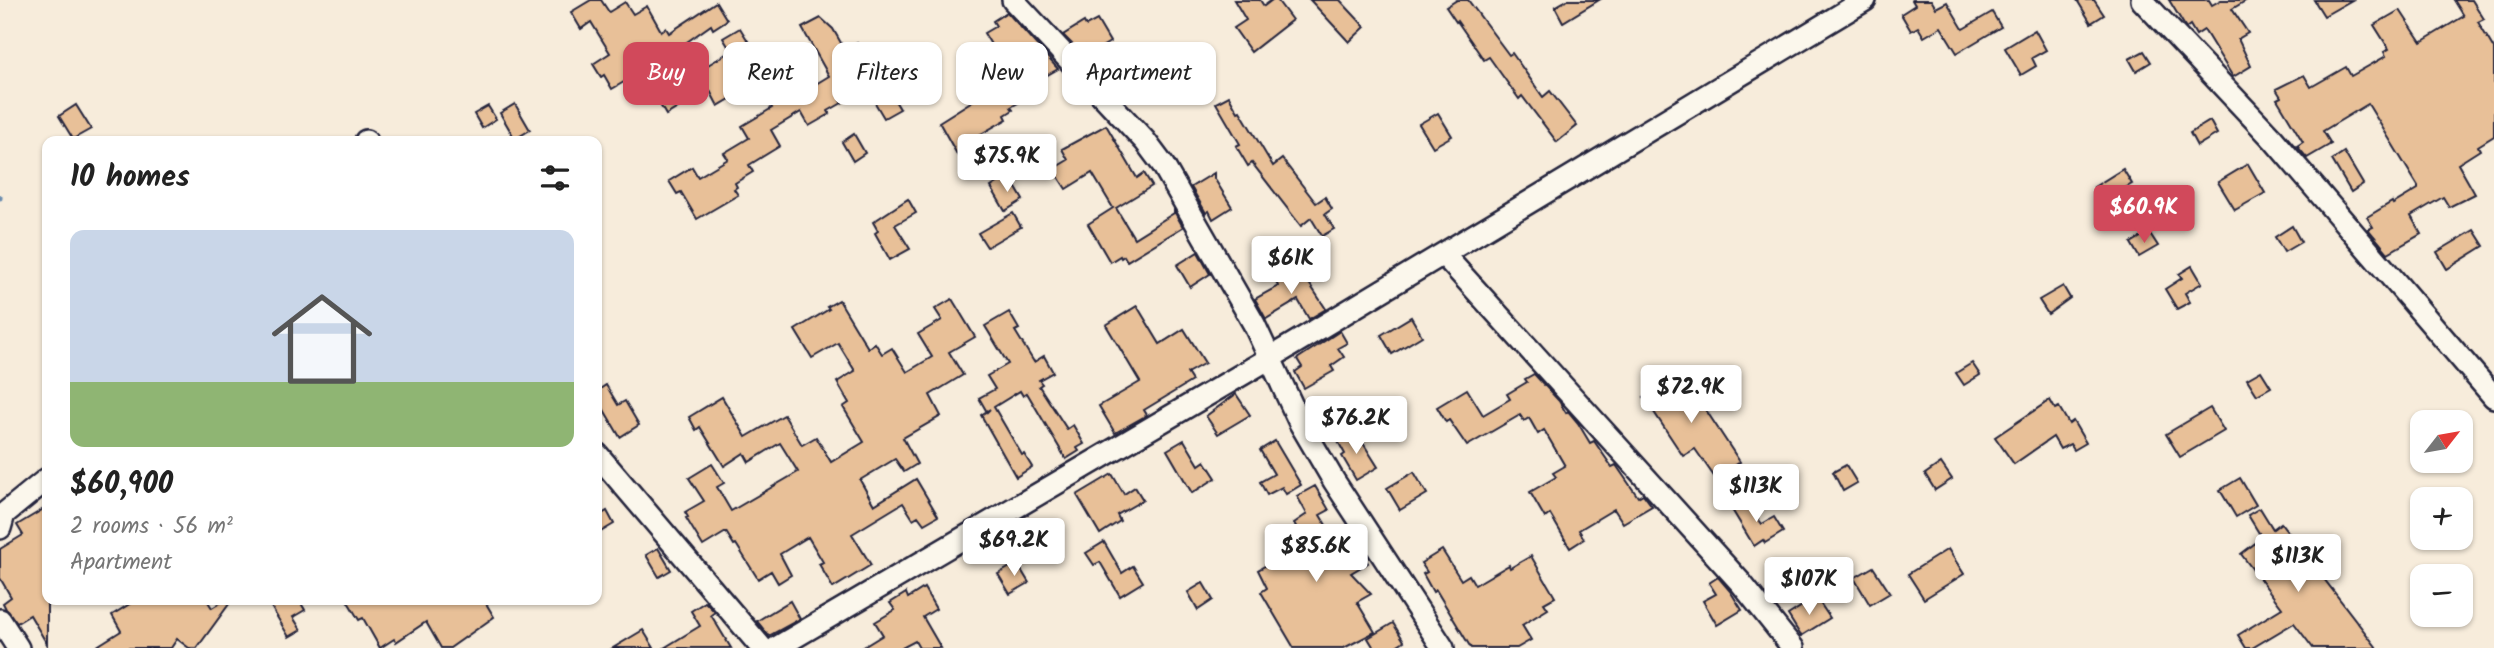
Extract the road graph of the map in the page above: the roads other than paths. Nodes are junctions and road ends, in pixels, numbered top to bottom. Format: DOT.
graph roads {
  1 [pos="1013,0"];
  2 [pos="1865,0"];
  3 [pos="2142,0"];
  4 [pos="1444,255"];
  5 [pos="1270,358"];
  6 [pos="2494,397"];
  7 [pos="602,460"];
  8 [pos="42,483"];
  9 [pos="0,528"];
  10 [pos="0,620"];
  11 [pos="19,648"];
  12 [pos="762,648"];
  13 [pos="776,648"];
  14 [pos="1443,648"];
  15 [pos="1793,648"];
  1 -- 5 [label="street"];
  2 -- 4 [label="street"];
  3 -- 6 [label="street"];
  4 -- 5 [label="street"];
  4 -- 15 [label="street"];
  5 -- 13 [label="street"];
  5 -- 14 [label="street"];
  7 -- 12 [label="street"];
  8 -- 9 [label="street"];
  10 -- 11 [label="street"];
}
